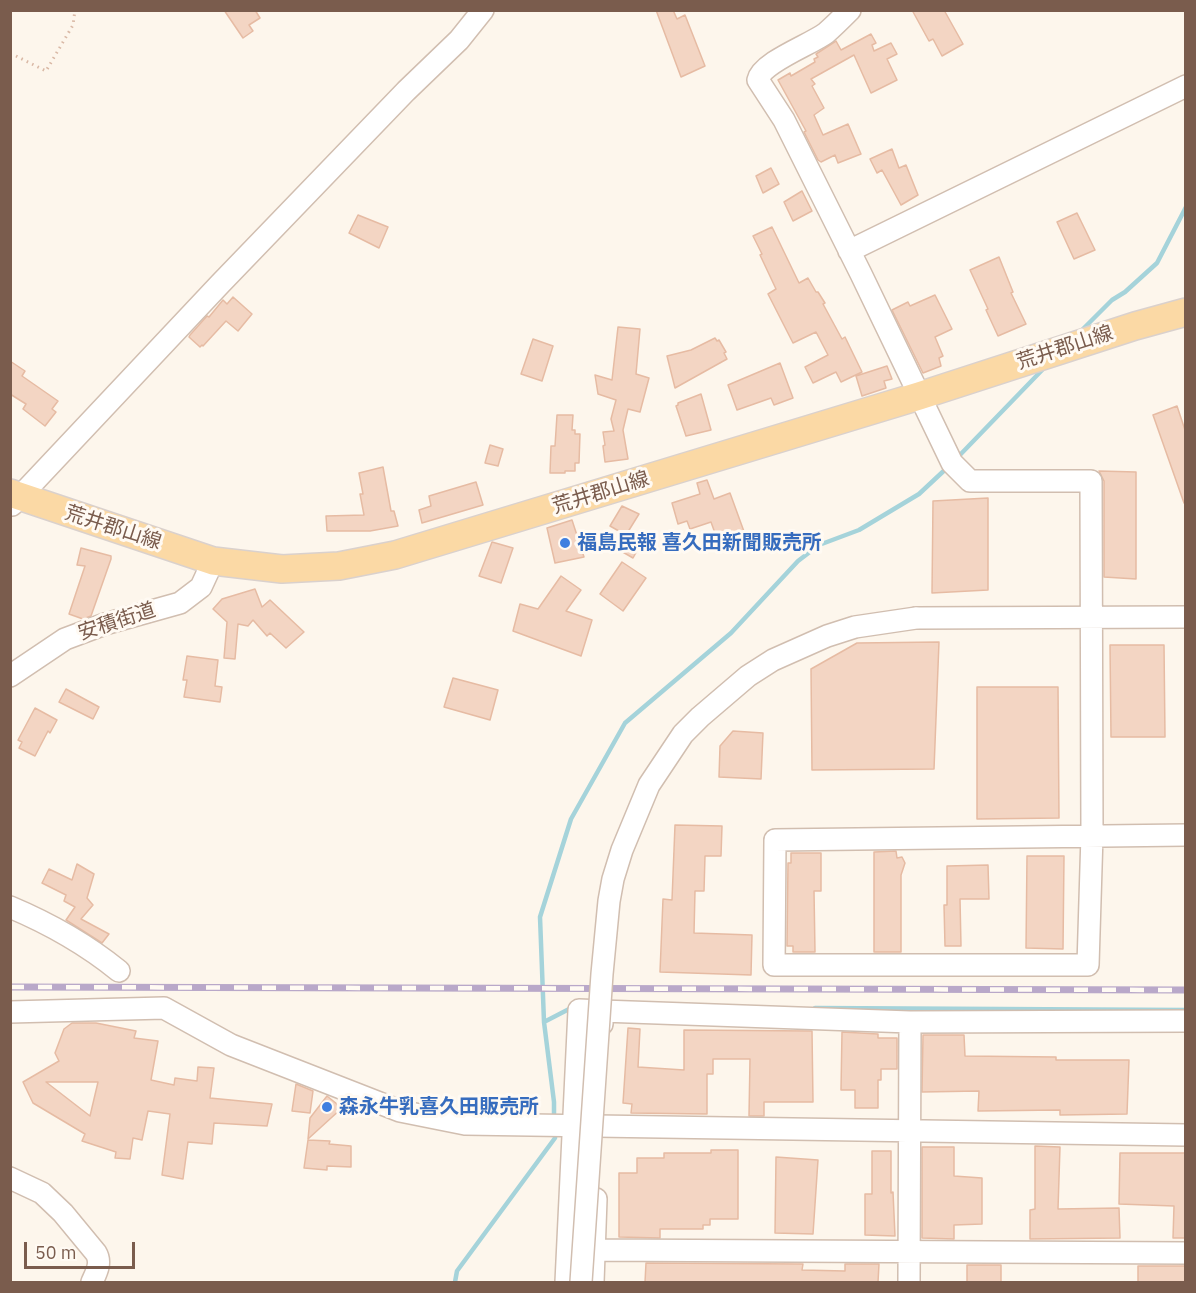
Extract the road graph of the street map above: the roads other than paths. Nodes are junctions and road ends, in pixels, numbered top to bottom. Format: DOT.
graph roads {
  1 [pos="483,10"];
  2 [pos="850,10"];
  3 [pos="1185,86"];
  4 [pos="849,250"];
  5 [pos="1185,312"];
  6 [pos="919,396"];
  7 [pos="14,499"];
  8 [pos="213,561"];
  9 [pos="1092,617"];
  10 [pos="1185,617"];
  11 [pos="10,676"];
  12 [pos="1092,835"];
  13 [pos="1185,835"];
  14 [pos="10,907"];
  15 [pos="119,970"];
  16 [pos="602,1011"];
  17 [pos="10,1012"];
  18 [pos="1185,1021"];
  19 [pos="910,1022"];
  20 [pos="573,1125"];
  21 [pos="600,1125"];
  22 [pos="909,1130"];
  23 [pos="1185,1135"];
  24 [pos="10,1178"];
  25 [pos="594,1250"];
  26 [pos="909,1251"];
  27 [pos="1185,1253"];
  28 [pos="92,1282"];
  29 [pos="566,1282"];
  30 [pos="582,1282"];
  31 [pos="593,1282"];
  32 [pos="909,1282"];
  1 -- 7 [label="street"];
  2 -- 4 [label="street"];
  3 -- 4 [label="street"];
  4 -- 6 [label="street"];
  5 -- 6 [label="main road, 荒井郡山線"];
  6 -- 8 [label="main road, 荒井郡山線"];
  6 -- 9 [label="street"];
  7 -- 8 [label="main road, 荒井郡山線"];
  8 -- 11 [label="street, 安積街道"];
  9 -- 10 [label="street"];
  9 -- 12 [label="street"];
  9 -- 30 [label="street, bridge"];
  12 -- 12 [label="street"];
  12 -- 13 [label="street"];
  14 -- 15 [label="street"];
  16 -- 19 [label="street"];
  16 -- 20 [label="street"];
  16 -- 21 [label="street"];
  17 -- 20 [label="street"];
  18 -- 19 [label="street"];
  19 -- 22 [label="street"];
  20 -- 21 [label="street"];
  20 -- 29 [label="street"];
  21 -- 22 [label="street"];
  21 -- 25 [label="street"];
  22 -- 23 [label="street"];
  22 -- 26 [label="street"];
  24 -- 28 [label="street"];
  25 -- 26 [label="street"];
  25 -- 31 [label="street"];
  26 -- 27 [label="street"];
  26 -- 32 [label="street"];
}
